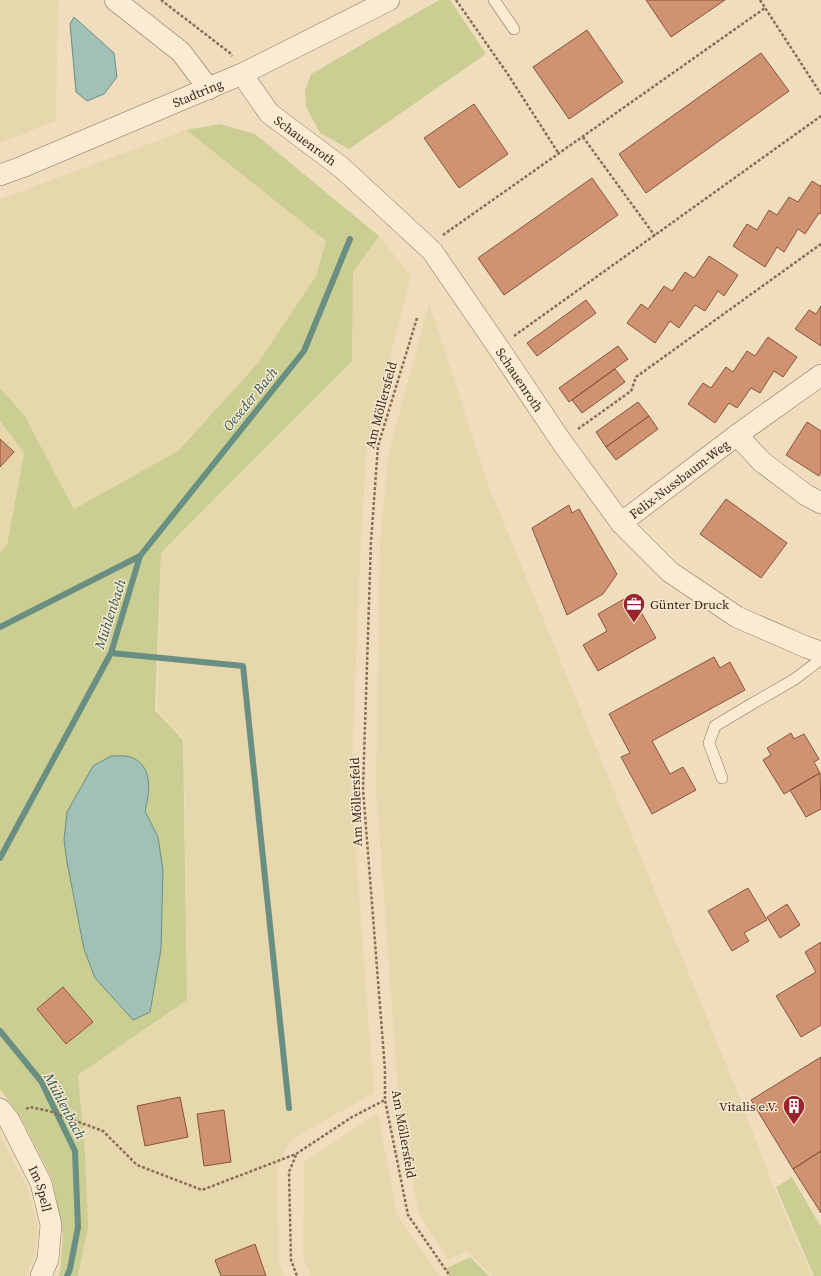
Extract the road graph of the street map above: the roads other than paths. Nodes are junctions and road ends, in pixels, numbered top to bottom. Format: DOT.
graph roads {
  1 [pos="115,0"];
  2 [pos="389,0"];
  3 [pos="494,0"];
  4 [pos="514,29"];
  5 [pos="242,74"];
  6 [pos="209,89"];
  7 [pos="0,175"];
  8 [pos="821,375"];
  9 [pos="737,434"];
  10 [pos="821,503"];
  11 [pos="622,523"];
  12 [pos="821,652"];
  13 [pos="821,659"];
  14 [pos="722,778"];
  15 [pos="0,1108"];
  16 [pos="41,1276"];
  1 -- 6 [label="street"];
  2 -- 5 [label="street, Stadtring"];
  3 -- 4 [label="lane"];
  5 -- 6 [label="street, Stadtring"];
  5 -- 11 [label="street, Schauenroth"];
  6 -- 7 [label="street, Stadtring"];
  8 -- 9 [label="street, Felix-Nussbaum-Weg"];
  9 -- 10 [label="street, Felix-Nussbaum-Weg"];
  9 -- 11 [label="street, Felix-Nussbaum-Weg"];
  11 -- 12 [label="street, Schauenroth"];
  13 -- 14 [label="lane"];
  15 -- 16 [label="street, Im Spell"];
}
